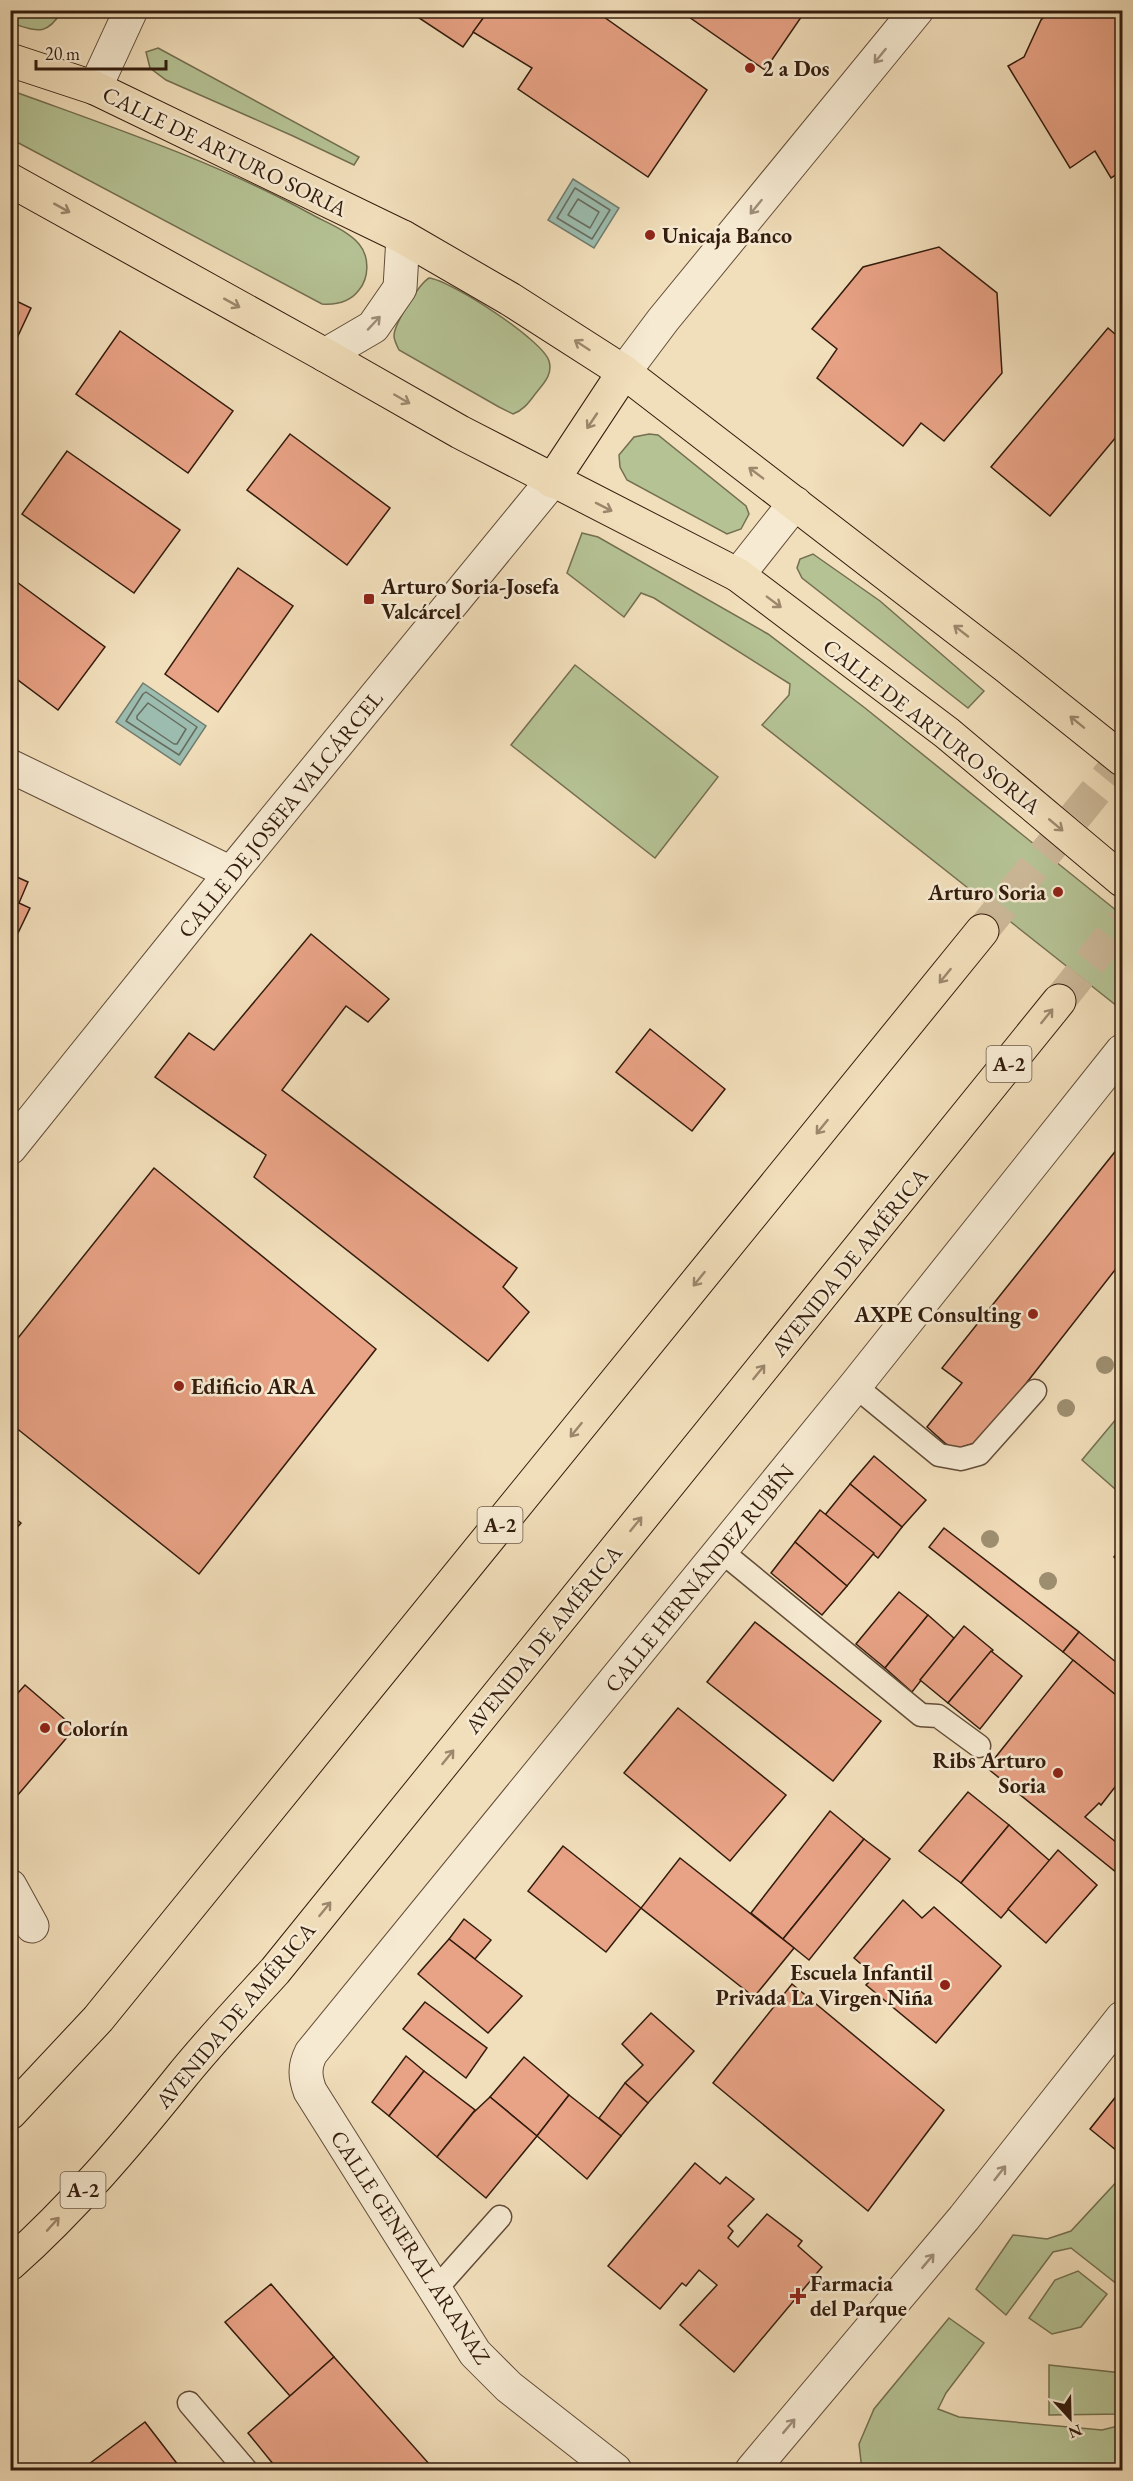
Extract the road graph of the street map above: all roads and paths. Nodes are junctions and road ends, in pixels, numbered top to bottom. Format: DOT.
graph roads {
  1 [pos="131,10"];
  2 [pos="917,10"];
  3 [pos="10,60"];
  4 [pos="95,88"];
  5 [pos="10,180"];
  6 [pos="403,237"];
  7 [pos="325,355"];
  8 [pos="624,372"];
  9 [pos="552,481"];
  10 [pos="795,503"];
  11 [pos="738,575"];
  12 [pos="1122,759"];
  13 [pos="10,766"];
  14 [pos="231,873"];
  15 [pos="1122,880"];
  16 [pos="982,931"];
  17 [pos="1059,1001"];
  18 [pos="1122,1051"];
  19 [pos="10,1148"];
  20 [pos="855,1386"];
  21 [pos="1035,1391"];
  22 [pos="721,1551"];
  23 [pos="979,1746"];
  24 [pos="10,1886"];
  25 [pos="32,1926"];
  26 [pos="1122,2018"];
  27 [pos="322,2110"];
  28 [pos="10,2113"];
  29 [pos="500,2217"];
  30 [pos="10,2264"];
  31 [pos="435,2290"];
  32 [pos="189,2403"];
  33 [pos="246,2470"];
  34 [pos="615,2470"];
  35 [pos="752,2470"];
  1 -- 4 [label="street"];
  2 -- 8 [label="street, one-way"];
  3 -- 4 [label="main road, CALLE DE ARTURO SORIA"];
  4 -- 6 [label="main road, CALLE DE ARTURO SORIA"];
  5 -- 7 [label="main road, CALLE DE ARTURO SORIA, one-way"];
  7 -- 6 [label="street, one-way"];
  8 -- 6 [label="main road, CALLE DE ARTURO SORIA, one-way"];
  7 -- 9 [label="main road, CALLE DE ARTURO SORIA, one-way"];
  8 -- 9 [label="main road, one-way"];
  10 -- 8 [label="main road, CALLE DE ARTURO SORIA, one-way"];
  9 -- 11 [label="main road, CALLE DE ARTURO SORIA, one-way"];
  9 -- 14 [label="street, CALLE DE JOSEFA VALCÁRCEL"];
  10 -- 11 [label="street"];
  12 -- 10 [label="main road, CALLE DE ARTURO SORIA, one-way"];
  11 -- 15 [label="main road, CALLE DE ARTURO SORIA, one-way"];
  13 -- 14 [label="street"];
  14 -- 19 [label="street, CALLE DE JOSEFA VALCÁRCEL"];
  16 -- 28 [label="main road, A-2, one-way"];
  30 -- 17 [label="main road, AVENIDA DE AMÉRICA / A-2, one-way"];
  18 -- 20 [label="street, CALLE HERNÁNDEZ RUBÍN"];
  20 -- 21 [label="lane"];
  20 -- 22 [label="street, CALLE HERNÁNDEZ RUBÍN"];
  22 -- 23 [label="lane"];
  22 -- 27 [label="street, CALLE HERNÁNDEZ RUBÍN"];
  24 -- 25 [label="street"];
  35 -- 26 [label="street, one-way"];
  27 -- 31 [label="street, CALLE GENERAL ARANAZ"];
  29 -- 31 [label="lane"];
  31 -- 34 [label="street, CALLE GENERAL ARANAZ"];
  32 -- 33 [label="lane"];
}
